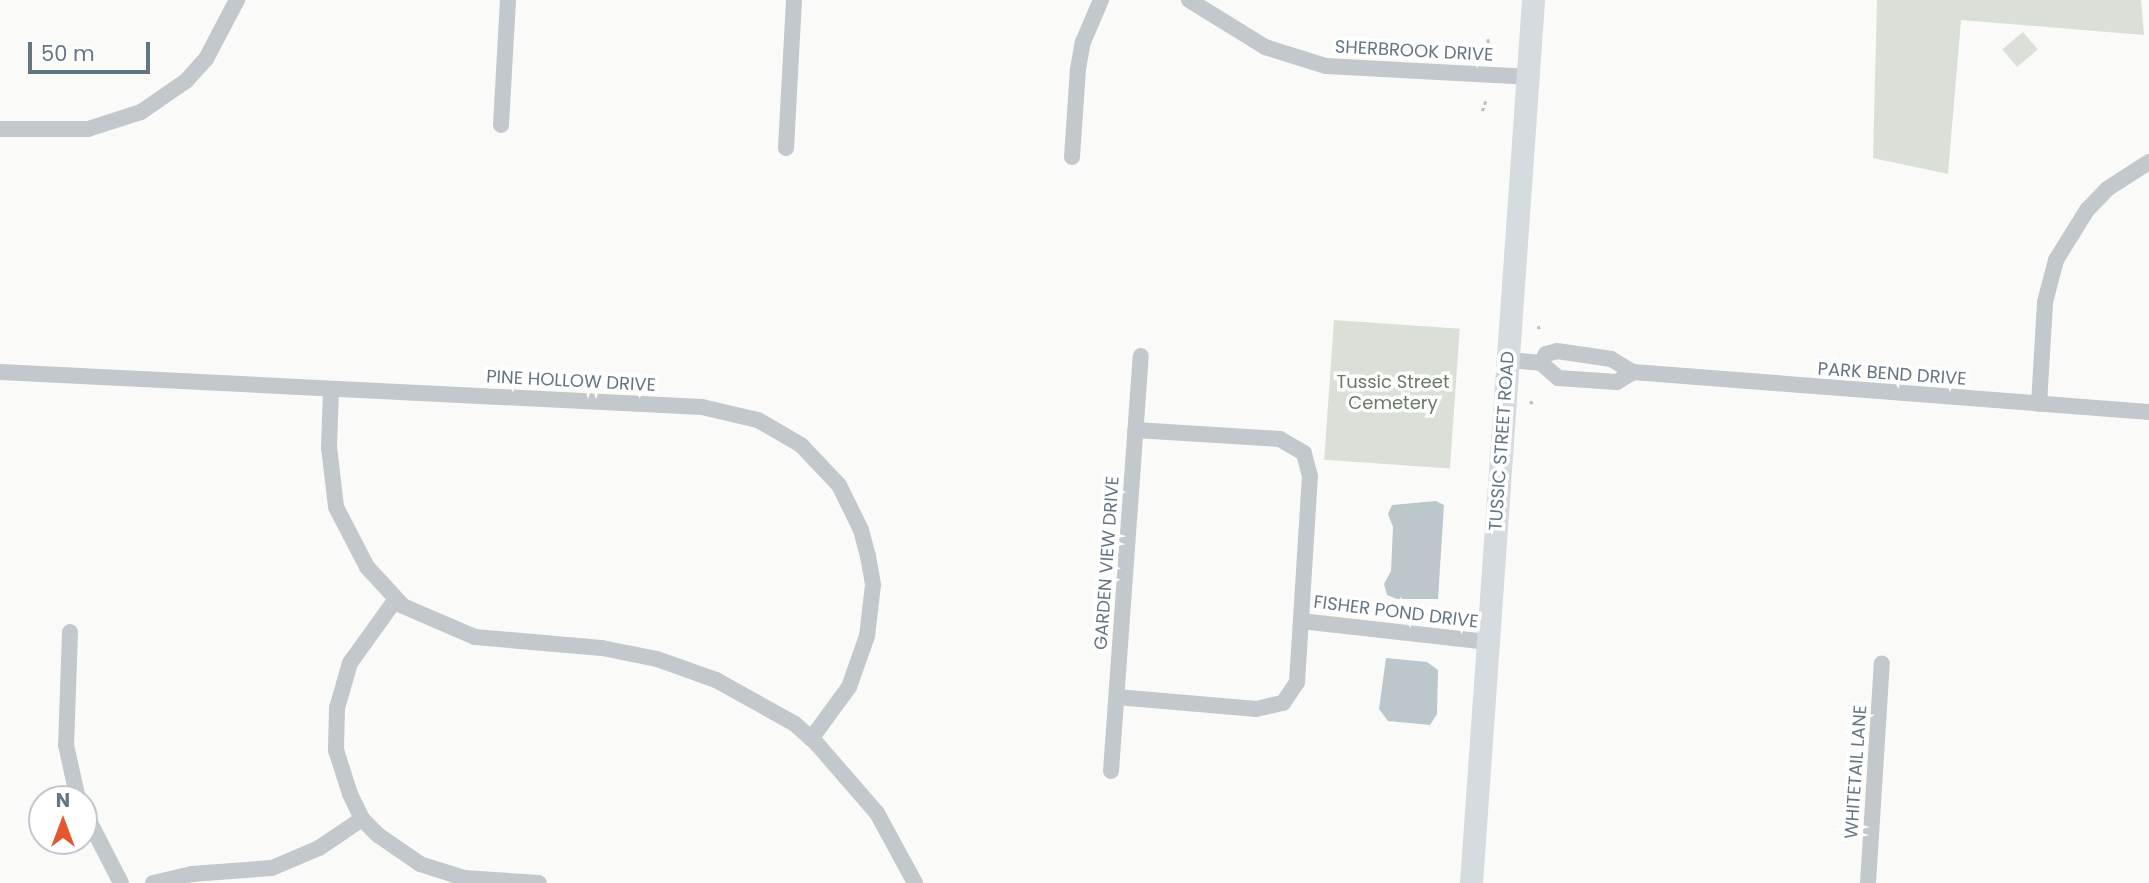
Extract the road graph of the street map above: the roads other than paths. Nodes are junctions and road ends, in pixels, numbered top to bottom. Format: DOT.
graph roads {
  1 [pos="237,0"];
  2 [pos="508,0"];
  3 [pos="794,0"];
  4 [pos="1101,0"];
  5 [pos="1189,0"];
  6 [pos="1533,0"];
  7 [pos="1528,77"];
  8 [pos="501,125"];
  9 [pos="0,129"];
  10 [pos="786,148"];
  11 [pos="1072,157"];
  12 [pos="2149,162"];
  13 [pos="1141,356"];
  14 [pos="1508,360"];
  15 [pos="1541,363"];
  16 [pos="0,372"];
  17 [pos="1633,372"];
  18 [pos="331,390"];
  19 [pos="2039,404"];
  20 [pos="2149,412"];
  21 [pos="1135,430"];
  22 [pos="396,599"];
  23 [pos="1301,621"];
  24 [pos="70,632"];
  25 [pos="1487,642"];
  26 [pos="1882,663"];
  27 [pos="1117,697"];
  28 [pos="811,739"];
  29 [pos="1111,771"];
  30 [pos="75,785"];
  31 [pos="362,819"];
  32 [pos="98,838"];
  33 [pos="121,883"];
  34 [pos="153,883"];
  35 [pos="540,883"];
  36 [pos="915,883"];
  37 [pos="1471,883"];
  38 [pos="1868,883"];
  1 -- 9 [label="street"];
  2 -- 8 [label="street"];
  3 -- 10 [label="street"];
  4 -- 11 [label="street"];
  5 -- 7 [label="street, SHERBROOK DRIVE"];
  6 -- 7 [label="main road, TUSSIC STREET ROAD"];
  7 -- 14 [label="main road, TUSSIC STREET ROAD"];
  12 -- 19 [label="street"];
  13 -- 21 [label="street, GARDEN VIEW DRIVE"];
  14 -- 15 [label="street, PARK BEND DRIVE"];
  14 -- 25 [label="main road, TUSSIC STREET ROAD"];
  15 -- 17 [label="street, PARK BEND DRIVE"];
  15 -- 17 [label="street, PARK BEND DRIVE"];
  16 -- 18 [label="street, PINE HOLLOW DRIVE"];
  17 -- 19 [label="street, PARK BEND DRIVE"];
  18 -- 22 [label="street"];
  18 -- 28 [label="street, PINE HOLLOW DRIVE"];
  19 -- 20 [label="street, PARK BEND DRIVE"];
  21 -- 23 [label="street"];
  21 -- 27 [label="street, GARDEN VIEW DRIVE"];
  22 -- 28 [label="street"];
  22 -- 31 [label="street"];
  23 -- 25 [label="street, FISHER POND DRIVE"];
  23 -- 27 [label="street"];
  24 -- 30 [label="street"];
  25 -- 37 [label="main road, TUSSIC STREET ROAD"];
  26 -- 38 [label="street, WHITETAIL LANE"];
  27 -- 29 [label="street, GARDEN VIEW DRIVE"];
  28 -- 36 [label="street"];
  31 -- 34 [label="street"];
  31 -- 35 [label="street"];
  32 -- 33 [label="street"];
}
